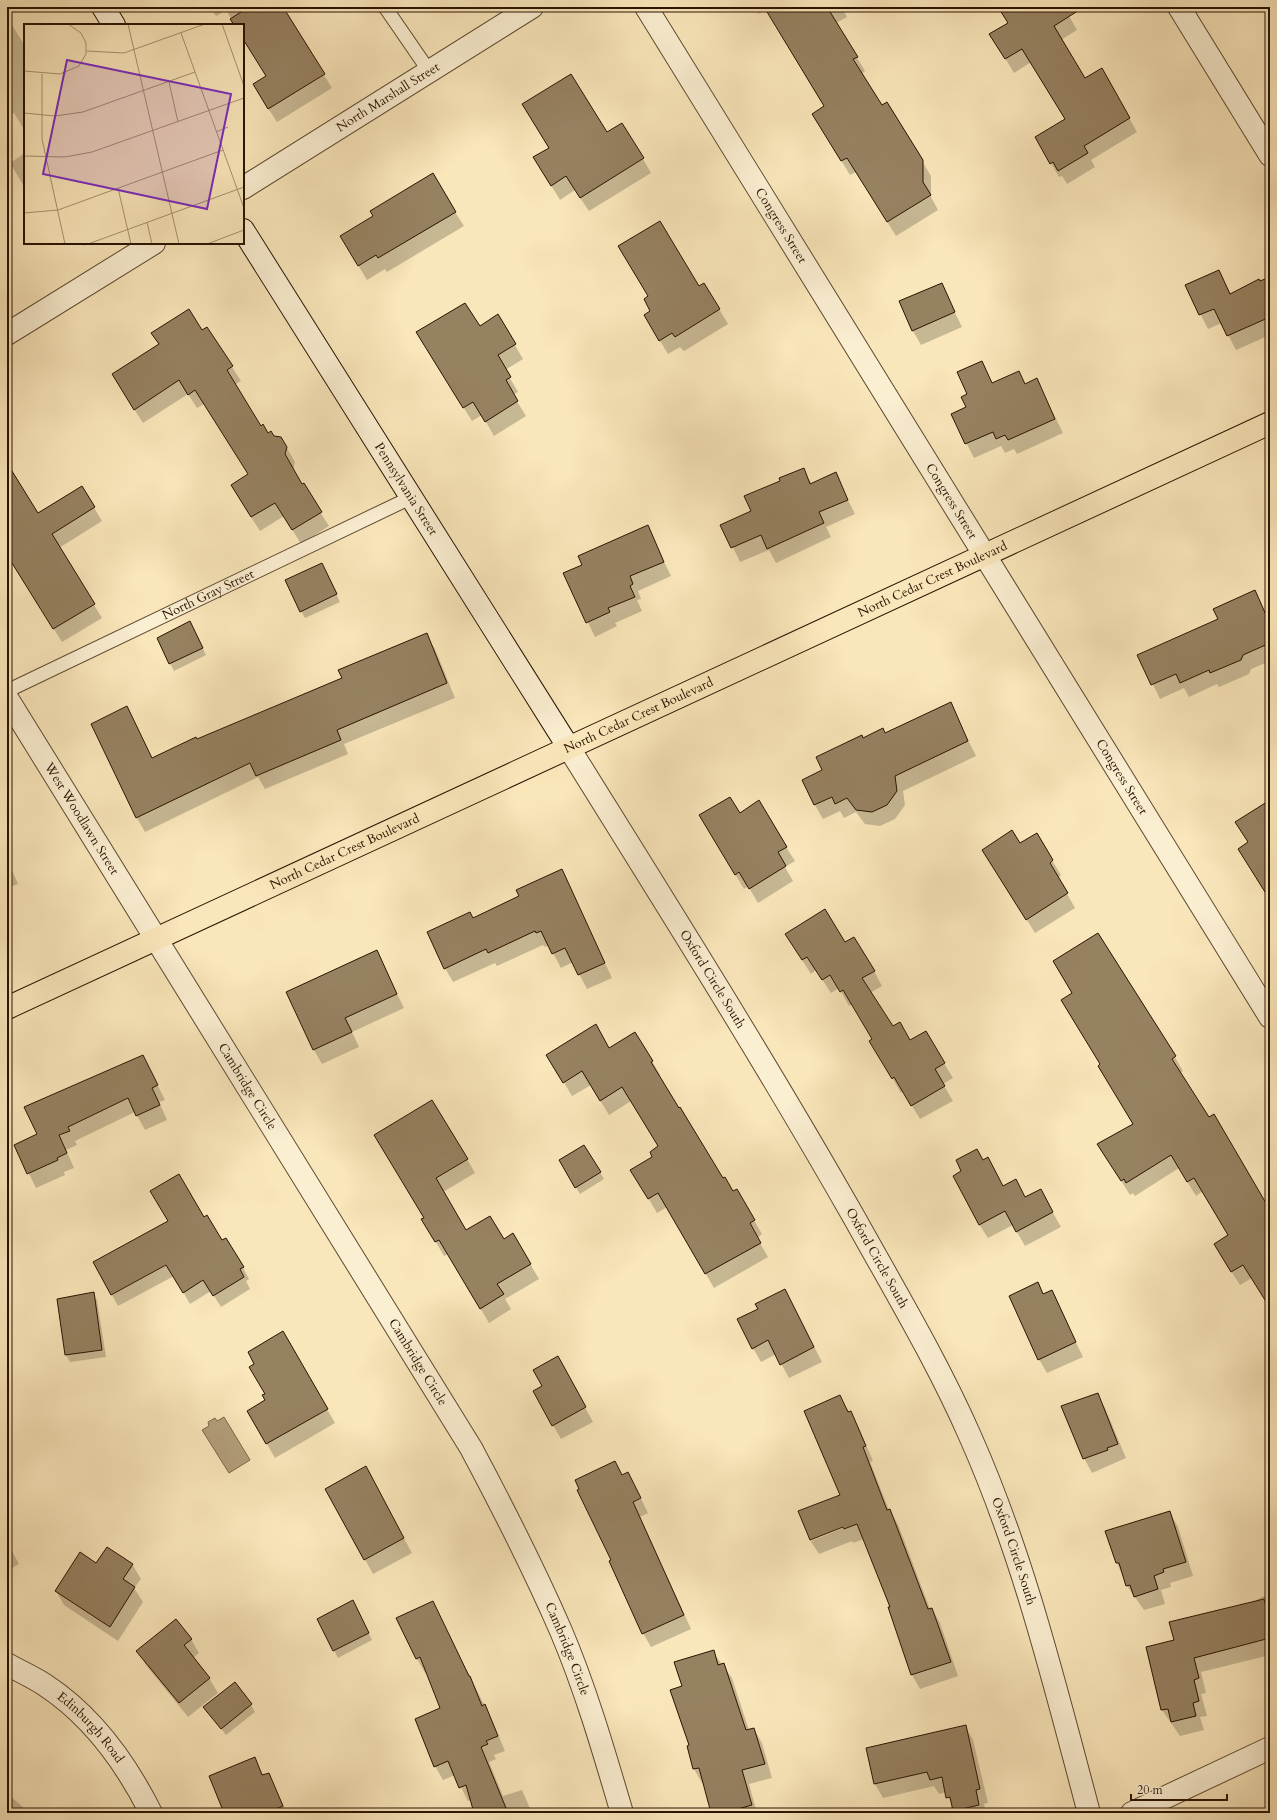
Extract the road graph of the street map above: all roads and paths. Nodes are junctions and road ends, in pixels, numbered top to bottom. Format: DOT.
graph roads {
  1 [pos="103,7"];
  2 [pos="385,7"];
  3 [pos="532,7"];
  4 [pos="646,7"];
  5 [pos="1179,7"];
  6 [pos="113,24"];
  7 [pos="429,71"];
  8 [pos="1270,155"];
  9 [pos="244,187"];
  10 [pos="244,232"];
  11 [pos="152,244"];
  12 [pos="7,334"];
  13 [pos="1270,423"];
  14 [pos="410,498"];
  15 [pos="984,556"];
  16 [pos="7,691"];
  17 [pos="7,698"];
  18 [pos="569,748"];
  19 [pos="155,940"];
  20 [pos="1263,989"];
  21 [pos="7,1008"];
  22 [pos="1270,1016"];
  23 [pos="7,1664"];
  24 [pos="1270,1748"];
  25 [pos="151,1813"];
  26 [pos="622,1813"];
  27 [pos="1088,1813"];
  28 [pos="1132,1813"];
  1 -- 6 [label="street"];
  2 -- 7 [label="lane"];
  3 -- 7 [label="street, North Marshall Street"];
  4 -- 15 [label="street, Congress Street"];
  5 -- 8 [label="street"];
  7 -- 9 [label="street, North Marshall Street"];
  10 -- 14 [label="street, Pennsylvania Street"];
  11 -- 12 [label="street"];
  13 -- 15 [label="main road, North Cedar Crest Boulevard"];
  14 -- 16 [label="lane, North Gray Street"];
  14 -- 18 [label="street, Pennsylvania Street"];
  15 -- 18 [label="main road, North Cedar Crest Boulevard"];
  15 -- 20 [label="street, Congress Street"];
  17 -- 19 [label="street, West Woodlawn Street"];
  18 -- 19 [label="main road, North Cedar Crest Boulevard"];
  18 -- 27 [label="street, Oxford Circle South"];
  19 -- 21 [label="main road, North Cedar Crest Boulevard"];
  19 -- 26 [label="street, Cambridge Circle"];
  20 -- 22 [label="street, Congress Street"];
  23 -- 25 [label="street, Edinburgh Road"];
  24 -- 28 [label="street"];
}
